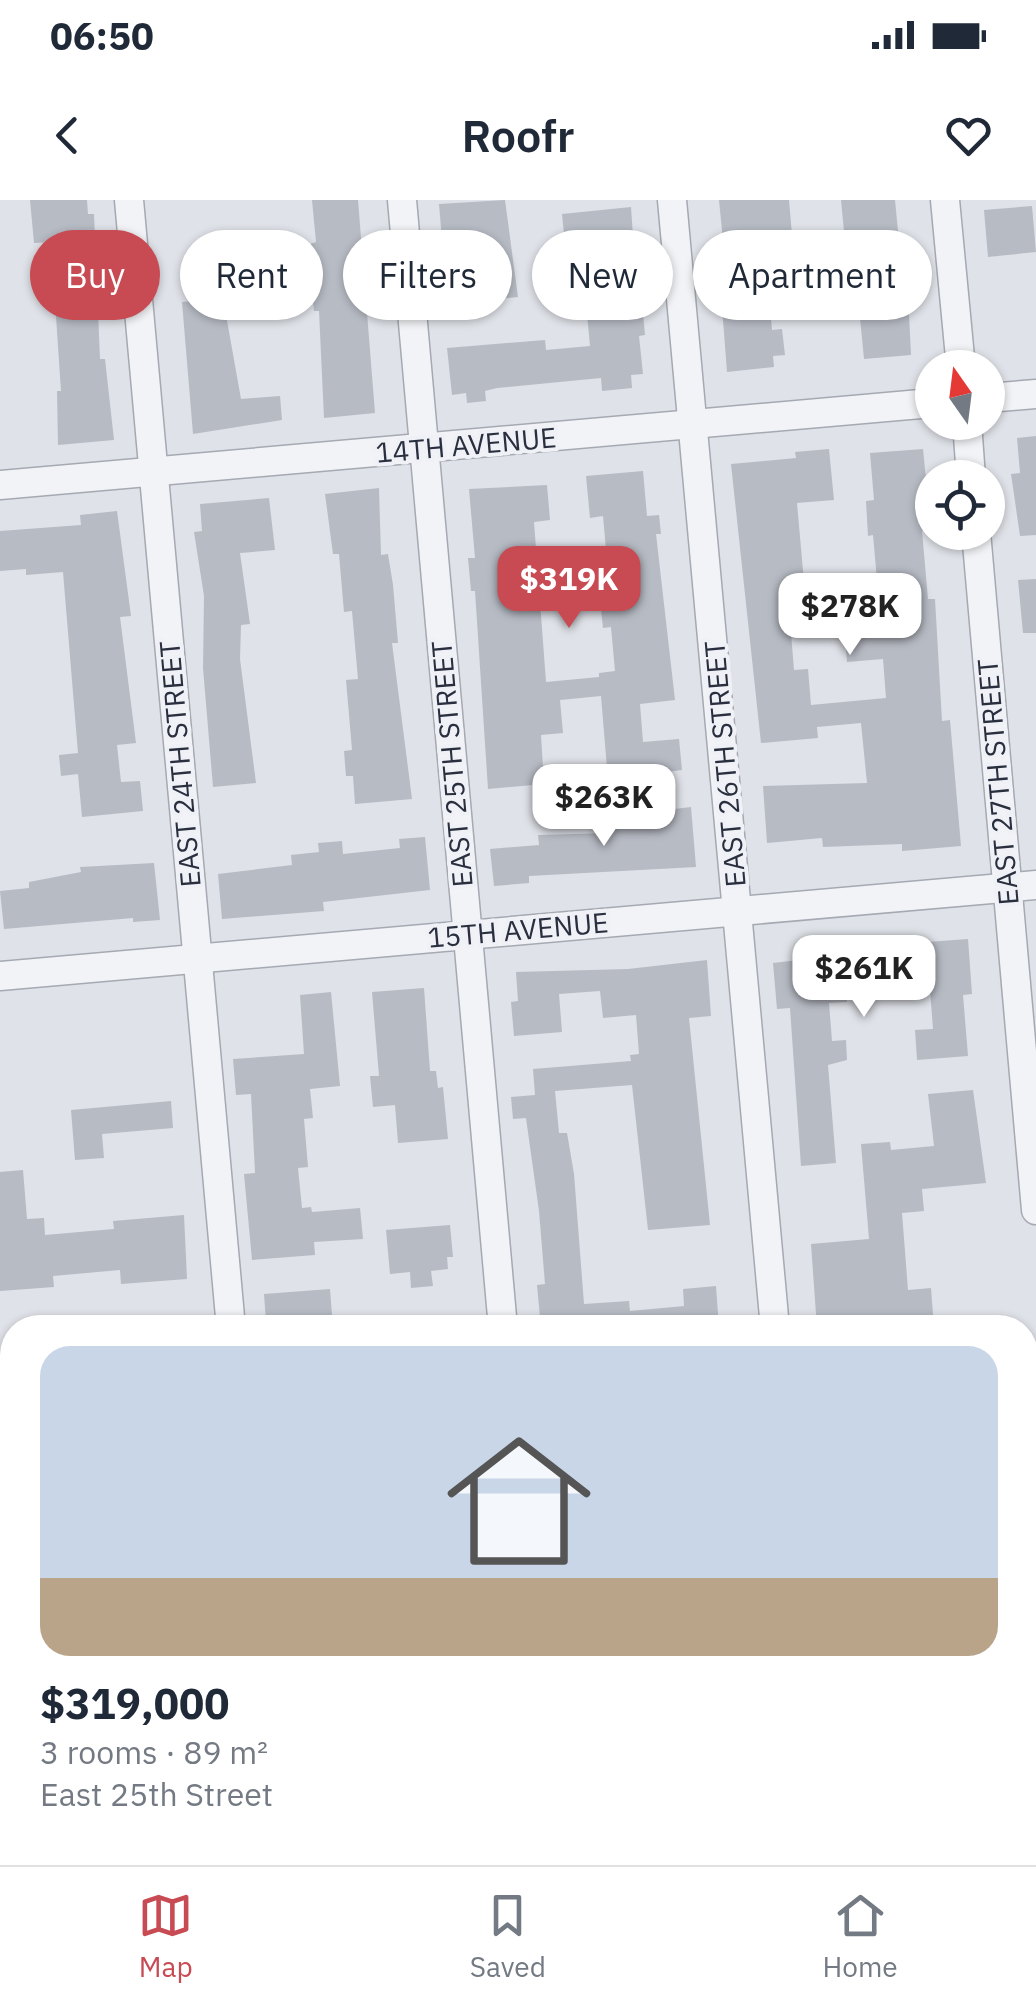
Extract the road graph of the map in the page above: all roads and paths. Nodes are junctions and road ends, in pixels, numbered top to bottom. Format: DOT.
graph roads {
  1 [pos="130,200"];
  2 [pos="402,200"];
  3 [pos="672,200"];
  4 [pos="945,200"];
  5 [pos="960,350"];
  6 [pos="1036,394"];
  7 [pos="1005,397"];
  8 [pos="915,404"];
  9 [pos="693,424"];
  10 [pos="423,448"];
  11 [pos="154,472"];
  12 [pos="0,485"];
  13 [pos="978,550"];
  14 [pos="1022,886"];
  15 [pos="739,911"];
  16 [pos="467,935"];
  17 [pos="197,959"];
  18 [pos="0,976"];
  19 [pos="1036,1210"];
  20 [pos="230,1315"];
  21 [pos="502,1315"];
  22 [pos="774,1315"];
  1 -- 11 [label="street, EAST 24TH STREET"];
  2 -- 10 [label="street, EAST 25TH STREET"];
  3 -- 9 [label="street, EAST 26TH STREET"];
  4 -- 5 [label="street"];
  6 -- 7 [label="street"];
  8 -- 9 [label="street, 14TH AVENUE"];
  9 -- 10 [label="street, 14TH AVENUE"];
  9 -- 15 [label="street, EAST 26TH STREET"];
  10 -- 11 [label="street, 14TH AVENUE"];
  10 -- 16 [label="street, EAST 25TH STREET"];
  11 -- 12 [label="street, 14TH AVENUE"];
  11 -- 17 [label="street, EAST 24TH STREET"];
  13 -- 14 [label="street, EAST 27TH STREET"];
  14 -- 15 [label="street, 15TH AVENUE"];
  14 -- 19 [label="street, EAST 27TH STREET"];
  15 -- 16 [label="street, 15TH AVENUE"];
  15 -- 22 [label="street, EAST 26TH STREET"];
  16 -- 17 [label="street, 15TH AVENUE"];
  16 -- 21 [label="street, EAST 25TH STREET"];
  17 -- 18 [label="street, 15TH AVENUE"];
  17 -- 20 [label="street, EAST 24TH STREET"];
}
